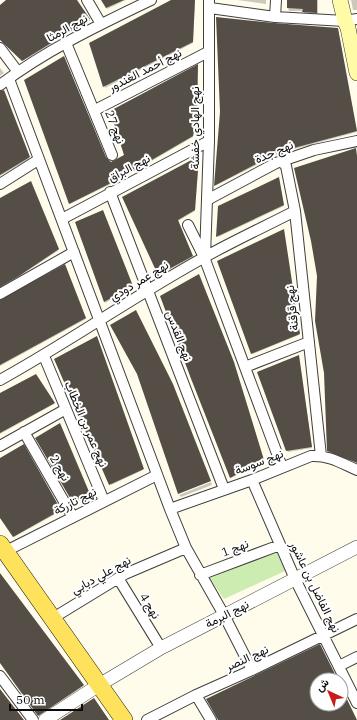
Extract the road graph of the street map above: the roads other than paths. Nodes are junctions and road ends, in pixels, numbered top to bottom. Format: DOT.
graph roads {
  1 [pos="87,0"];
  2 [pos="151,0"];
  3 [pos="276,0"];
  4 [pos="340,0"];
  5 [pos="209,4"];
  6 [pos="275,18"];
  7 [pos="351,20"];
  8 [pos="101,24"];
  9 [pos="66,43"];
  10 [pos="0,48"];
  11 [pos="208,52"];
  12 [pos="18,72"];
  13 [pos="357,73"];
  14 [pos="9,79"];
  15 [pos="0,85"];
  16 [pos="95,110"];
  17 [pos="208,141"];
  18 [pos="357,142"];
  19 [pos="112,155"];
  20 [pos="38,160"];
  21 [pos="282,161"];
  22 [pos="0,184"];
  23 [pos="110,192"];
  24 [pos="207,200"];
  25 [pos="295,211"];
  26 [pos="62,219"];
  27 [pos="188,225"];
  28 [pos="74,252"];
  29 [pos="205,257"];
  30 [pos="148,291"];
  31 [pos="0,294"];
  32 [pos="99,320"];
  33 [pos="309,342"];
  34 [pos="44,356"];
  35 [pos="245,367"];
  36 [pos="0,380"];
  37 [pos="66,409"];
  38 [pos="24,432"];
  39 [pos="0,446"];
  40 [pos="321,456"];
  41 [pos="282,467"];
  42 [pos="357,470"];
  43 [pos="157,475"];
  44 [pos="252,480"];
  45 [pos="224,489"];
  46 [pos="104,501"];
  47 [pos="170,508"];
  48 [pos="73,517"];
  49 [pos="280,545"];
  50 [pos="357,547"];
  51 [pos="186,548"];
  52 [pos="2,550"];
  53 [pos="200,576"];
  54 [pos="118,578"];
  55 [pos="296,579"];
  56 [pos="224,615"];
  57 [pos="52,618"];
  58 [pos="357,619"];
  59 [pos="323,635"];
  60 [pos="161,648"];
  61 [pos="357,657"];
  62 [pos="338,666"];
  63 [pos="252,670"];
  64 [pos="0,676"];
  65 [pos="99,685"];
  66 [pos="196,695"];
  67 [pos="357,703"];
  68 [pos="33,720"];
  69 [pos="45,720"];
  70 [pos="124,720"];
  71 [pos="147,720"];
  72 [pos="211,720"];
  1 -- 8 [label="street"];
  2 -- 8 [label="street, نهج الرمثا"];
  3 -- 6 [label="street"];
  4 -- 7 [label="main road"];
  5 -- 6 [label="street"];
  5 -- 11 [label="street, نهج الهادي خفشة"];
  6 -- 7 [label="street"];
  7 -- 13 [label="main road"];
  8 -- 9 [label="street, نهج الرمثا"];
  9 -- 12 [label="street, نهج الرمثا"];
  9 -- 16 [label="street, نهج 27"];
  10 -- 12 [label="street"];
  11 -- 16 [label="street, نهج أحمد الغندور"];
  11 -- 17 [label="street, نهج الهادي خفشة"];
  12 -- 14 [label="street, نهج الرمثا"];
  14 -- 15 [label="street, نهج الرمثا"];
  14 -- 20 [label="street"];
  16 -- 19 [label="street, نهج 27"];
  17 -- 23 [label="street, نهج البراق"];
  17 -- 24 [label="street, نهج الهادي خفشة"];
  18 -- 21 [label="street, نهج جدة"];
  20 -- 22 [label="street"];
  20 -- 26 [label="street"];
  21 -- 24 [label="street, نهج جدة"];
  21 -- 25 [label="street, نهج قرقنة"];
  23 -- 26 [label="street, نهج البراق"];
  23 -- 30 [label="street, نهج القدس"];
  24 -- 29 [label="street, نهج الهادي خفشة"];
  25 -- 29 [label="street, نهج عمر دودي"];
  25 -- 33 [label="street, نهج قرقنة"];
  26 -- 28 [label="street"];
  27 -- 29 [label="street"];
  28 -- 31 [label="street"];
  28 -- 32 [label="street"];
  29 -- 30 [label="street, نهج عمر دودي"];
  29 -- 35 [label="street, نهج الهادي خفشة"];
  30 -- 32 [label="street, نهج عمر دودي"];
  30 -- 45 [label="street, نهج القدس"];
  32 -- 34 [label="street, نهج عمر دودي"];
  32 -- 43 [label="street"];
  33 -- 35 [label="street"];
  33 -- 40 [label="street, نهج قرقنة"];
  34 -- 36 [label="street, نهج عمر دودي"];
  34 -- 37 [label="street, نهج عمر بن الخطاب"];
  35 -- 41 [label="street, نهج الهادي خفشة"];
  37 -- 38 [label="street"];
  37 -- 46 [label="street, نهج عمر بن الخطاب"];
  38 -- 39 [label="street"];
  38 -- 48 [label="street, نهج 2"];
  40 -- 41 [label="street, نهج سوسة"];
  40 -- 42 [label="street, نهج سوسة"];
  41 -- 44 [label="street, نهج سوسة"];
  43 -- 46 [label="street, نهج تازركة"];
  43 -- 47 [label="street"];
  44 -- 45 [label="street, نهج سوسة"];
  44 -- 49 [label="street, نهج الفاضل بن عاشور"];
  45 -- 47 [label="street, نهج سوسة"];
  46 -- 48 [label="street, نهج تازركة"];
  47 -- 51 [label="street"];
  48 -- 52 [label="street, نهج تازركة"];
  49 -- 53 [label="street, نهج 1"];
  49 -- 55 [label="street, نهج الفاضل بن عاشور"];
  50 -- 55 [label="street, نهج البرمة"];
  51 -- 53 [label="street"];
  51 -- 54 [label="street, نهج علي دبابي"];
  52 -- 57 [label="main road"];
  53 -- 56 [label="street"];
  54 -- 57 [label="street, نهج علي دبابي"];
  54 -- 60 [label="street, نهج 4"];
  55 -- 56 [label="street, نهج البرمة"];
  55 -- 59 [label="street, نهج الفاضل بن عاشور"];
  56 -- 60 [label="street, نهج البرمة"];
  56 -- 63 [label="street"];
  57 -- 65 [label="main road"];
  58 -- 59 [label="street, نهج النصر"];
  59 -- 62 [label="street, نهج الفاضل بن عاشور"];
  59 -- 63 [label="street, نهج النصر"];
  60 -- 65 [label="street, نهج البرمة"];
  61 -- 62 [label="street"];
  62 -- 67 [label="street, نهج الفاضل بن عاشور"];
  63 -- 66 [label="street, نهج النصر"];
  64 -- 68 [label="street"];
  65 -- 69 [label="street, نهج البرمة"];
  65 -- 70 [label="main road"];
  66 -- 71 [label="street, نهج النصر"];
  66 -- 72 [label="street"];
}
